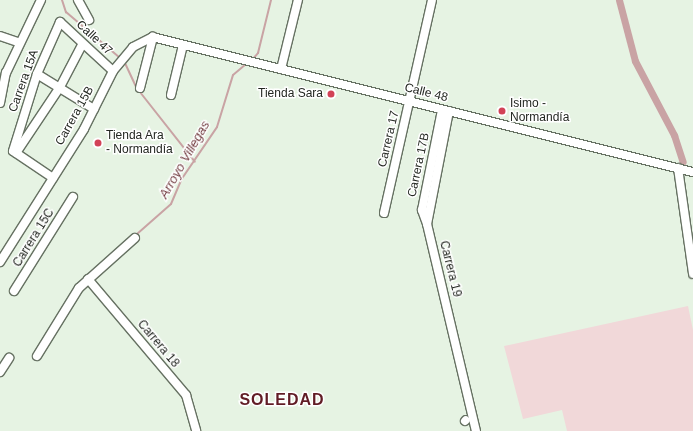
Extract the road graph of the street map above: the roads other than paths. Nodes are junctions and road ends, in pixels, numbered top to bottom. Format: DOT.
graph roads {
  1 [pos="41,0"];
  2 [pos="78,0"];
  3 [pos="298,0"];
  4 [pos="432,0"];
  5 [pos="89,20"];
  6 [pos="60,22"];
  7 [pos="0,36"];
  8 [pos="153,37"];
  9 [pos="20,43"];
  10 [pos="82,45"];
  11 [pos="183,45"];
  12 [pos="281,70"];
  13 [pos="113,71"];
  14 [pos="3,72"];
  15 [pos="37,74"];
  16 [pos="60,87"];
  17 [pos="140,88"];
  18 [pos="171,95"];
  19 [pos="410,102"];
  20 [pos="0,103"];
  21 [pos="94,109"];
  22 [pos="446,110"];
  23 [pos="15,152"];
  24 [pos="683,169"];
  25 [pos="53,178"];
  26 [pos="73,197"];
  27 [pos="384,213"];
  28 [pos="135,238"];
  29 [pos="0,262"];
  30 [pos="693,274"];
  31 [pos="88,279"];
  32 [pos="14,291"];
  33 [pos="37,356"];
  34 [pos="9,358"];
  35 [pos="0,372"];
  36 [pos="196,431"];
  37 [pos="476,431"];
  1 -- 9 [label="street"];
  2 -- 5 [label="street"];
  3 -- 12 [label="street"];
  4 -- 19 [label="street, Carrera 17"];
  6 -- 10 [label="street, Calle 47"];
  6 -- 15 [label="street, Carrera 15A"];
  7 -- 9 [label="street"];
  8 -- 11 [label="street, Calle 48"];
  8 -- 13 [label="street, Carrera 15B"];
  8 -- 17 [label="street"];
  9 -- 14 [label="street"];
  10 -- 13 [label="street, Calle 47"];
  10 -- 16 [label="street"];
  11 -- 12 [label="street, Calle 48"];
  11 -- 18 [label="street"];
  12 -- 19 [label="street, Calle 48"];
  13 -- 21 [label="street, Carrera 15B"];
  14 -- 20 [label="street"];
  15 -- 16 [label="street"];
  15 -- 23 [label="street, Carrera 15A"];
  16 -- 21 [label="street"];
  16 -- 23 [label="street"];
  19 -- 22 [label="street, Calle 48"];
  19 -- 27 [label="street, Carrera 17"];
  21 -- 25 [label="street, Carrera 15B"];
  22 -- 24 [label="street, Calle 48"];
  22 -- 37 [label="street, Carrera 19"];
  23 -- 25 [label="street"];
  24 -- 30 [label="street"];
  25 -- 29 [label="street, Carrera 15B"];
  26 -- 32 [label="street, Carrera 15C"];
  28 -- 31 [label="street"];
  31 -- 33 [label="street"];
  31 -- 36 [label="street, Carrera 18"];
  34 -- 35 [label="street"];
}
